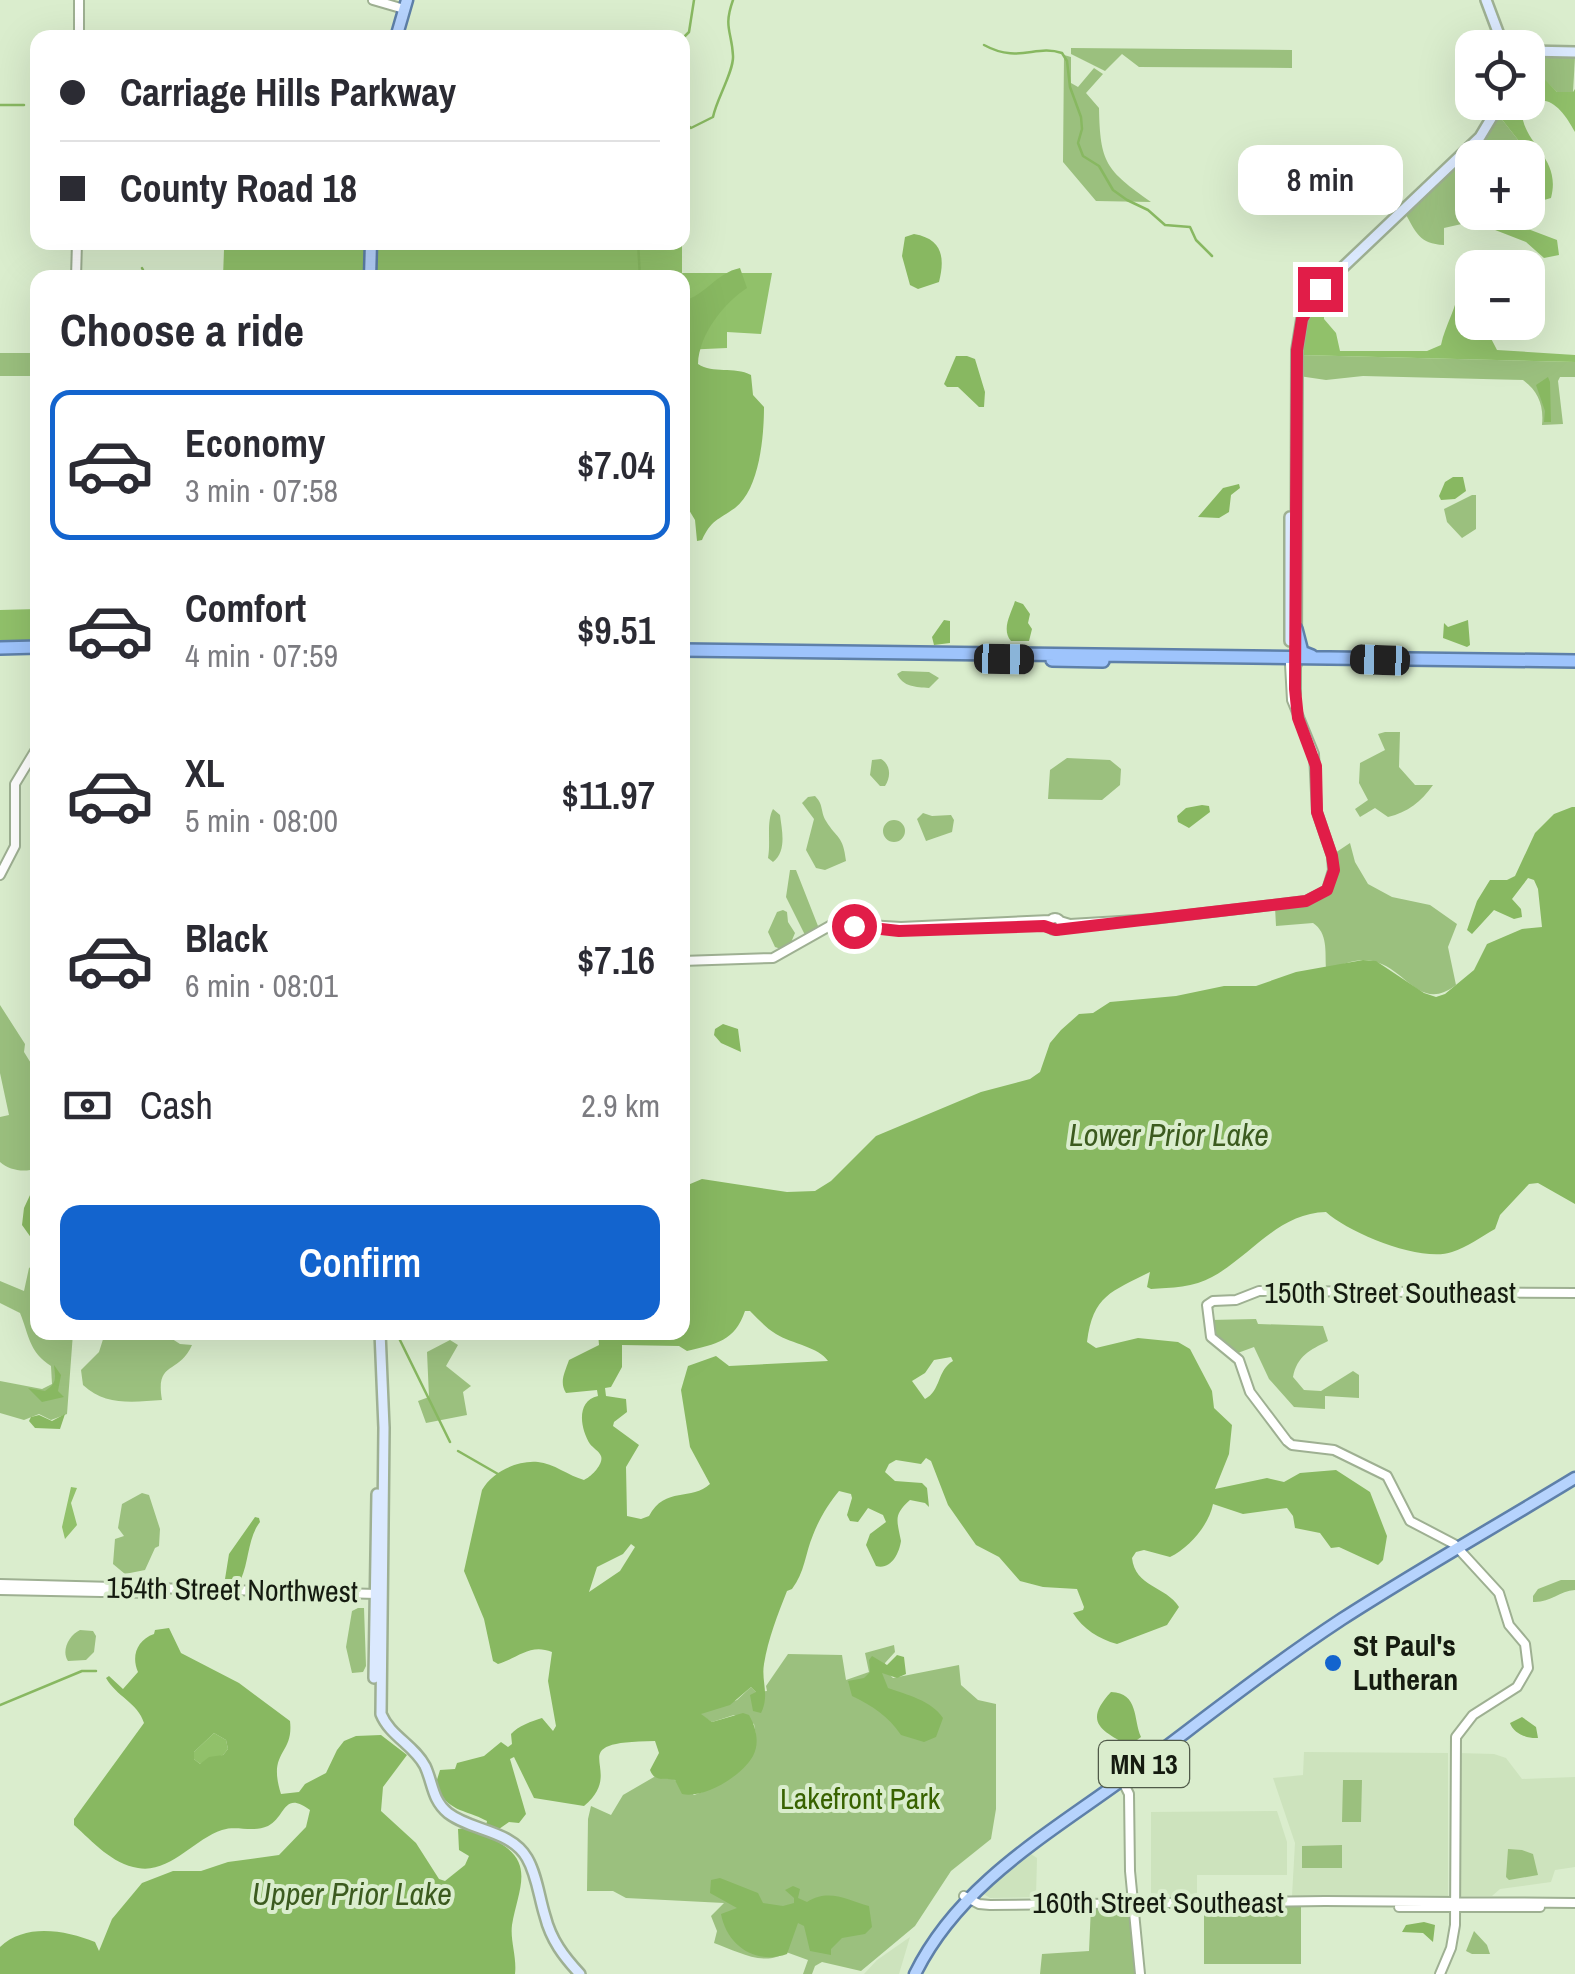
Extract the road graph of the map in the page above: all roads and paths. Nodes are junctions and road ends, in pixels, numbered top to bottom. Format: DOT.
graph roads {
  1 [pos="80,0"];
  2 [pos="374,0"];
  3 [pos="1484,0"];
  4 [pos="401,3"];
  5 [pos="79,30"];
  6 [pos="395,30"];
  7 [pos="1495,30"];
  8 [pos="1545,51"];
  9 [pos="1575,52"];
  10 [pos="1485,120"];
  11 [pos="1489,120"];
  12 [pos="1292,383"];
  13 [pos="1297,395"];
  14 [pos="1296,628"];
  15 [pos="30,651"];
  16 [pos="0,652"];
  17 [pos="690,654"];
  18 [pos="1326,657"];
  19 [pos="1293,661"];
  20 [pos="1574,663"];
  21 [pos="30,759"];
  22 [pos="0,875"];
  23 [pos="690,963"];
  24 [pos="1575,1293"];
  25 [pos="378,1340"];
  26 [pos="378,1340"];
  27 [pos="1575,1478"];
  28 [pos="378,1483"];
  29 [pos="383,1513"];
  30 [pos="1457,1550"];
  31 [pos="0,1587"];
  32 [pos="146,1588"];
  33 [pos="108,1593"];
  34 [pos="377,1596"];
  35 [pos="1122,1780"];
  36 [pos="1047,1834"];
  37 [pos="1022,1854"];
  38 [pos="1038,1854"];
  39 [pos="981,1886"];
  40 [pos="968,1895"];
  41 [pos="983,1900"];
  42 [pos="996,1904"];
  43 [pos="1134,1904"];
  44 [pos="1453,1905"];
  45 [pos="1575,1905"];
  46 [pos="580,1974"];
  47 [pos="913,1974"];
  48 [pos="1140,1974"];
  49 [pos="1438,1974"];
  1 -- 5 [label="street"];
  2 -- 4 [label="street"];
  3 -- 7 [label="main road"];
  4 -- 6 [label="main road"];
  8 -- 9 [label="main road"];
  10 -- 12 [label="main road"];
  11 -- 13 [label="main road"];
  12 -- 13 [label="main road"];
  12 -- 19 [label="main road"];
  13 -- 14 [label="main road"];
  14 -- 18 [label="highway"];
  14 -- 19 [label="main road"];
  15 -- 16 [label="highway"];
  17 -- 19 [label="highway"];
  18 -- 19 [label="highway"];
  18 -- 20 [label="highway"];
  19 -- 20 [label="highway"];
  19 -- 23 [label="street"];
  21 -- 22 [label="street"];
  24 -- 30 [label="street, 150th Street Southeast"];
  25 -- 28 [label="main road"];
  26 -- 29 [label="main road"];
  27 -- 30 [label="main road, MN 13"];
  28 -- 29 [label="main road"];
  28 -- 34 [label="main road"];
  29 -- 34 [label="main road"];
  30 -- 35 [label="main road, MN 13"];
  30 -- 44 [label="street"];
  31 -- 32 [label="street, 154th Street Northwest"];
  31 -- 33 [label="street, 154th Street Northwest"];
  32 -- 33 [label="street"];
  32 -- 34 [label="street, 154th Street Northwest"];
  33 -- 34 [label="street, 154th Street Northwest"];
  34 -- 46 [label="main road"];
  35 -- 36 [label="main road, MN 13"];
  35 -- 43 [label="street"];
  36 -- 37 [label="main road, MN 13"];
  36 -- 40 [label="main road, MN 13"];
  37 -- 38 [label="main road"];
  37 -- 39 [label="main road, MN 13"];
  39 -- 40 [label="main road, MN 13"];
  39 -- 41 [label="main road"];
  40 -- 41 [label="street, 160th Street Southeast"];
  40 -- 42 [label="street, 160th Street Southeast"];
  40 -- 47 [label="main road, MN 13"];
  41 -- 42 [label="street, 160th Street Southeast"];
  42 -- 43 [label="street, 160th Street Southeast"];
  43 -- 44 [label="street, 160th Street Southeast"];
  43 -- 48 [label="street"];
  44 -- 45 [label="street, 160th Street Southeast"];
  44 -- 49 [label="street"];
}
